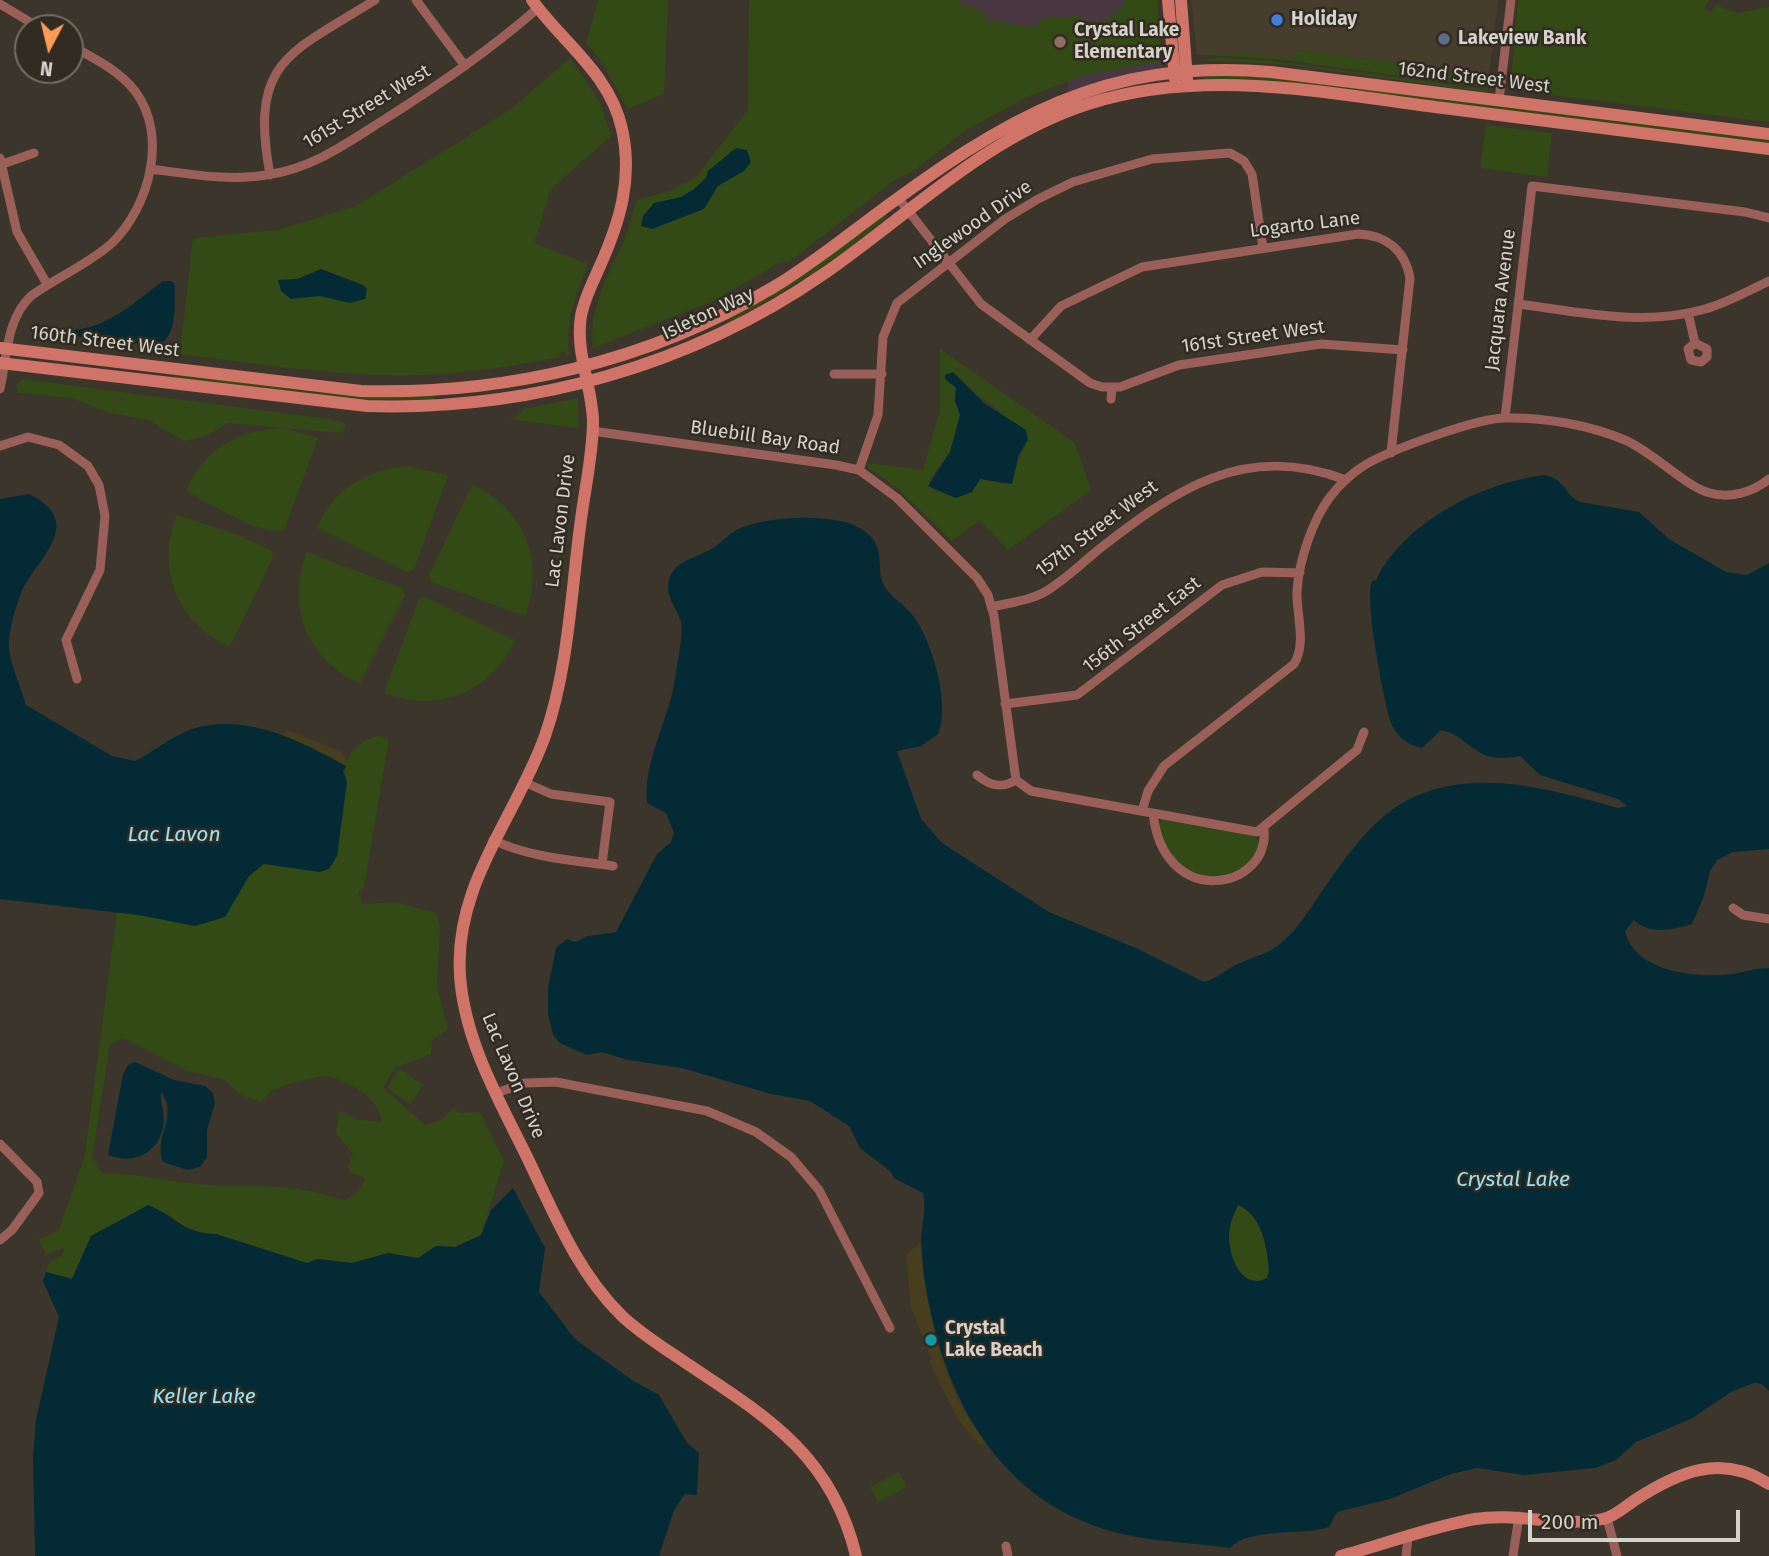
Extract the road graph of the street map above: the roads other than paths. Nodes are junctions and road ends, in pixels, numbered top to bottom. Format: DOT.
graph roads {
  1 [pos="375,0"];
  2 [pos="416,0"];
  3 [pos="1168,0"];
  4 [pos="1181,0"];
  5 [pos="1511,0"];
  6 [pos="0,4"];
  7 [pos="535,4"];
  8 [pos="17,14"];
  9 [pos="84,53"];
  10 [pos="466,66"];
  11 [pos="1180,71"];
  12 [pos="1182,86"];
  13 [pos="1499,100"];
  14 [pos="1769,134"];
  15 [pos="1769,149"];
  16 [pos="33,153"];
  17 [pos="1,162"];
  18 [pos="150,169"];
  19 [pos="270,175"];
  20 [pos="899,199"];
  21 [pos="908,210"];
  22 [pos="1769,218"];
  23 [pos="1263,248"];
  24 [pos="948,262"];
  25 [pos="1769,281"];
  26 [pos="47,284"];
  27 [pos="1518,304"];
  28 [pos="1688,313"];
  29 [pos="1030,340"];
  30 [pos="1695,343"];
  31 [pos="4,349"];
  32 [pos="1403,350"];
  33 [pos="3,364"];
  34 [pos="205,374"];
  35 [pos="834,374"];
  36 [pos="882,374"];
  37 [pos="586,375"];
  38 [pos="202,388"];
  39 [pos="1112,388"];
  40 [pos="0,389"];
  41 [pos="1111,399"];
  42 [pos="1505,418"];
  43 [pos="592,430"];
  44 [pos="0,446"];
  45 [pos="1391,453"];
  46 [pos="859,470"];
  47 [pos="1769,479"];
  48 [pos="1346,480"];
  49 [pos="1300,573"];
  50 [pos="991,607"];
  51 [pos="77,679"];
  52 [pos="1005,704"];
  53 [pos="1364,732"];
  54 [pos="977,775"];
  55 [pos="1016,780"];
  56 [pos="524,782"];
  57 [pos="1142,811"];
  58 [pos="1153,813"];
  59 [pos="1264,829"];
  60 [pos="493,840"];
  61 [pos="603,864"];
  62 [pos="613,866"];
  63 [pos="1732,908"];
  64 [pos="1769,919"];
  65 [pos="496,1093"];
  66 [pos="0,1144"];
  67 [pos="0,1240"];
  68 [pos="890,1328"];
  69 [pos="1769,1484"];
  70 [pos="1519,1516"];
  71 [pos="1607,1518"];
  72 [pos="1408,1538"];
  73 [pos="856,1556"];
  74 [pos="1341,1556"];
  75 [pos="1406,1556"];
  76 [pos="1514,1556"];
  77 [pos="1617,1556"];
  1 -- 19 [label="street"];
  2 -- 10 [label="street"];
  3 -- 11 [label="main road"];
  4 -- 11 [label="main road"];
  5 -- 13 [label="street"];
  6 -- 8 [label="street"];
  7 -- 10 [label="street, 161st Street West"];
  7 -- 37 [label="main road, Lac Lavon Drive"];
  9 -- 18 [label="street"];
  10 -- 19 [label="street, 161st Street West"];
  11 -- 12 [label="main road"];
  11 -- 13 [label="main road, 162nd Street West"];
  11 -- 20 [label="main road, Isleton Way"];
  12 -- 15 [label="main road, 162nd Street West"];
  12 -- 21 [label="main road, Isleton Way"];
  13 -- 14 [label="main road, 162nd Street West"];
  16 -- 17 [label="street"];
  17 -- 26 [label="street"];
  18 -- 19 [label="street, 161st Street West"];
  18 -- 26 [label="street"];
  20 -- 21 [label="street"];
  20 -- 37 [label="main road, Isleton Way"];
  21 -- 24 [label="street"];
  21 -- 37 [label="main road, Isleton Way"];
  22 -- 27 [label="street, Jacquara Avenue"];
  23 -- 24 [label="street, Inglewood Drive"];
  23 -- 29 [label="street, Logarto Lane"];
  23 -- 32 [label="street, Logarto Lane"];
  24 -- 29 [label="street"];
  24 -- 36 [label="street, Inglewood Drive"];
  25 -- 28 [label="street"];
  26 -- 31 [label="street"];
  27 -- 28 [label="street"];
  27 -- 42 [label="street, Jacquara Avenue"];
  28 -- 30 [label="street"];
  29 -- 39 [label="street"];
  31 -- 33 [label="street"];
  31 -- 34 [label="main road, 160th Street West"];
  32 -- 39 [label="street, 161st Street West"];
  32 -- 45 [label="street, Logarto Lane"];
  33 -- 38 [label="main road, 160th Street West"];
  33 -- 40 [label="street"];
  34 -- 37 [label="main road, Isleton Way"];
  35 -- 36 [label="street"];
  36 -- 46 [label="street, Inglewood Drive"];
  37 -- 38 [label="main road, Isleton Way"];
  37 -- 43 [label="main road, Lac Lavon Drive"];
  39 -- 41 [label="street"];
  42 -- 45 [label="street"];
  42 -- 47 [label="street"];
  43 -- 46 [label="street, Bluebill Bay Road"];
  43 -- 56 [label="main road, Lac Lavon Drive"];
  44 -- 51 [label="street"];
  45 -- 48 [label="street"];
  46 -- 50 [label="street, Bluebill Bay Road"];
  48 -- 49 [label="street"];
  48 -- 50 [label="street, 157th Street West"];
  49 -- 52 [label="street, 156th Street East"];
  49 -- 57 [label="street"];
  50 -- 52 [label="street, Bluebill Bay Road"];
  52 -- 55 [label="street, Bluebill Bay Road"];
  53 -- 59 [label="street"];
  54 -- 55 [label="street"];
  55 -- 57 [label="street"];
  56 -- 60 [label="main road, Lac Lavon Drive"];
  56 -- 61 [label="street"];
  57 -- 58 [label="street"];
  58 -- 59 [label="street"];
  58 -- 59 [label="street"];
  60 -- 61 [label="street"];
  60 -- 65 [label="main road, Lac Lavon Drive"];
  61 -- 62 [label="street"];
  63 -- 64 [label="street"];
  65 -- 68 [label="street"];
  65 -- 73 [label="main road, Lac Lavon Drive"];
  66 -- 67 [label="street"];
  69 -- 71 [label="main road"];
  70 -- 71 [label="main road"];
  70 -- 72 [label="main road"];
  70 -- 76 [label="street"];
  71 -- 77 [label="street"];
  72 -- 74 [label="main road"];
  72 -- 75 [label="street"];
}
